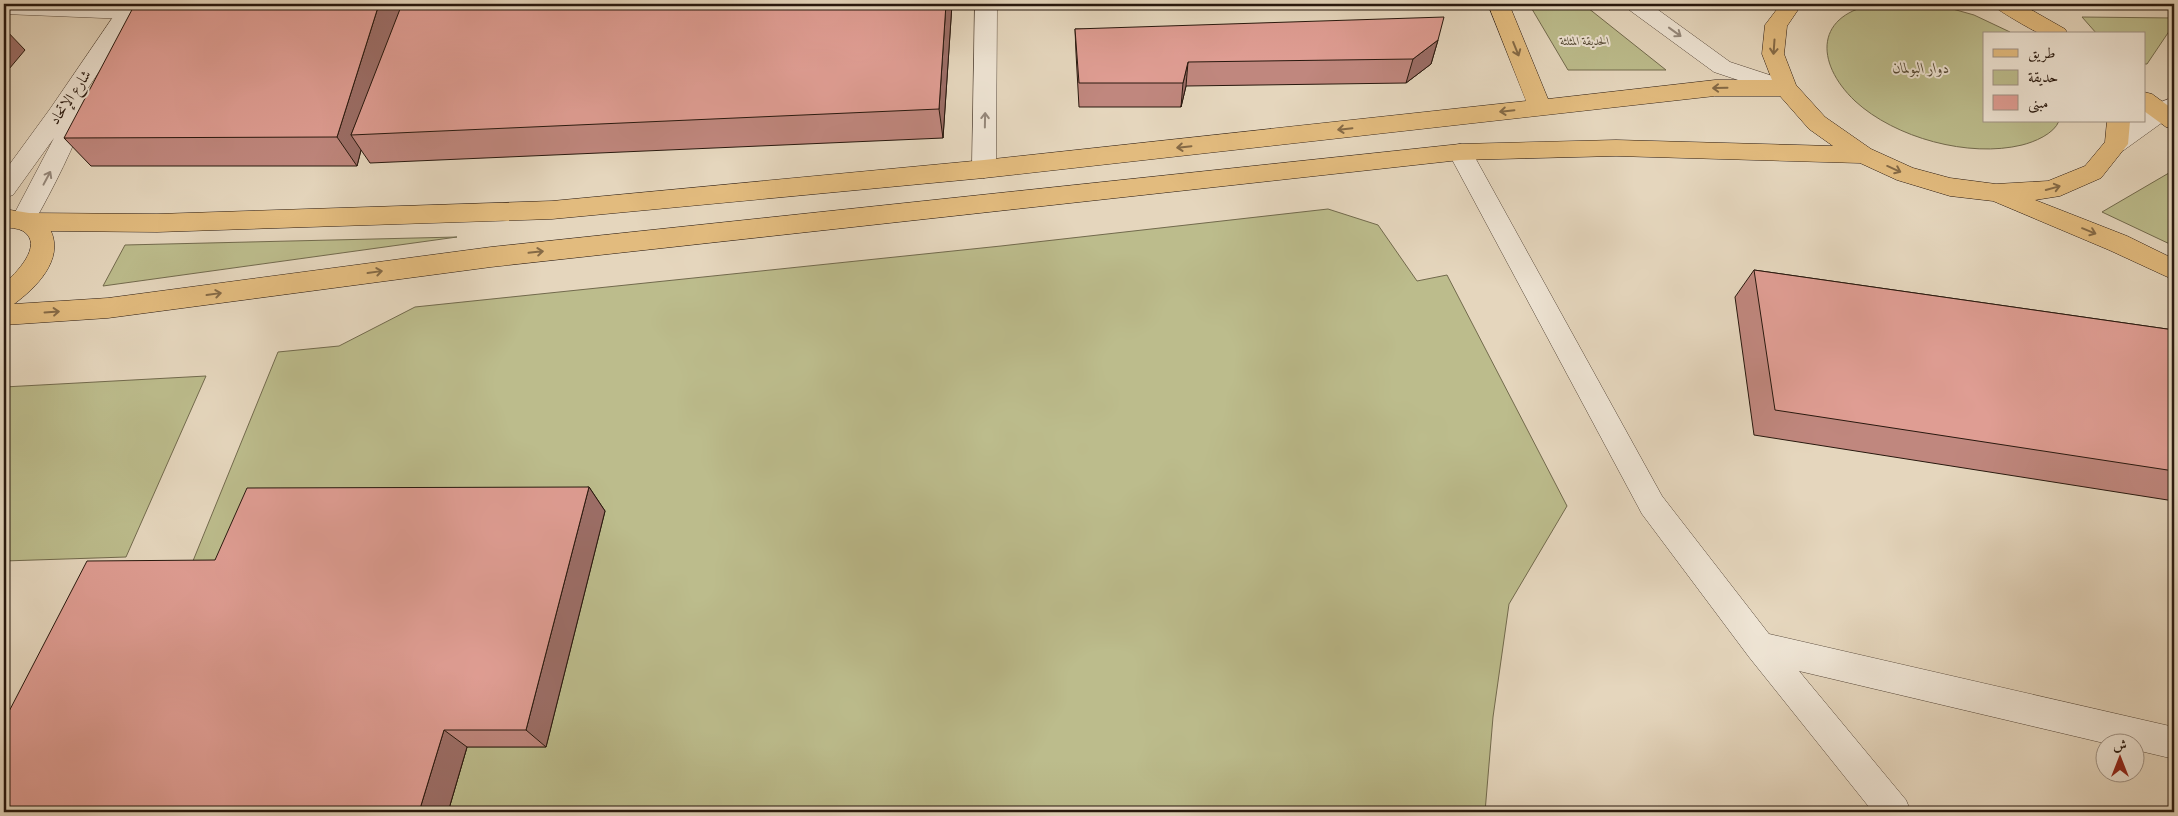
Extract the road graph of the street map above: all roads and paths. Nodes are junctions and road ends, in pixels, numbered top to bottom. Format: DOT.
graph roads {
  1 [pos="986,4"];
  2 [pos="1498,4"];
  3 [pos="1636,4"];
  4 [pos="1792,4"];
  5 [pos="2002,4"];
  6 [pos="4,7"];
  7 [pos="131,8"];
  8 [pos="2054,32"];
  9 [pos="89,68"];
  10 [pos="1786,88"];
  11 [pos="1540,108"];
  12 [pos="2163,110"];
  13 [pos="2119,122"];
  14 [pos="2116,144"];
  15 [pos="1460,152"];
  16 [pos="1863,154"];
  17 [pos="984,169"];
  18 [pos="4,189"];
  19 [pos="1996,193"];
  20 [pos="18,220"];
  21 [pos="2174,270"];
  22 [pos="4,298"];
  23 [pos="4,315"];
  24 [pos="1760,647"];
  25 [pos="2174,742"];
  26 [pos="1894,812"];
  17 -- 1 [label="street, one-way"];
  2 -- 11 [label="main road, one-way"];
  3 -- 10 [label="street, one-way"];
  4 -- 10 [label="main road, one-way"];
  5 -- 8 [label="main road"];
  6 -- 7 [label="street"];
  7 -- 9 [label="street, شارع الإتحاد"];
  9 -- 18 [label="street, شارع الإتحاد"];
  20 -- 9 [label="street, one-way"];
  10 -- 11 [label="main road, one-way"];
  10 -- 16 [label="main road"];
  11 -- 17 [label="main road, one-way"];
  12 -- 14 [label="street"];
  13 -- 14 [label="main road"];
  19 -- 14 [label="main road, one-way"];
  15 -- 16 [label="main road"];
  23 -- 15 [label="main road, one-way"];
  15 -- 24 [label="street"];
  16 -- 19 [label="main road, one-way"];
  17 -- 20 [label="main road"];
  19 -- 21 [label="main road, one-way"];
  20 -- 22 [label="main road"];
  24 -- 25 [label="street"];
  24 -- 26 [label="street"];
}
